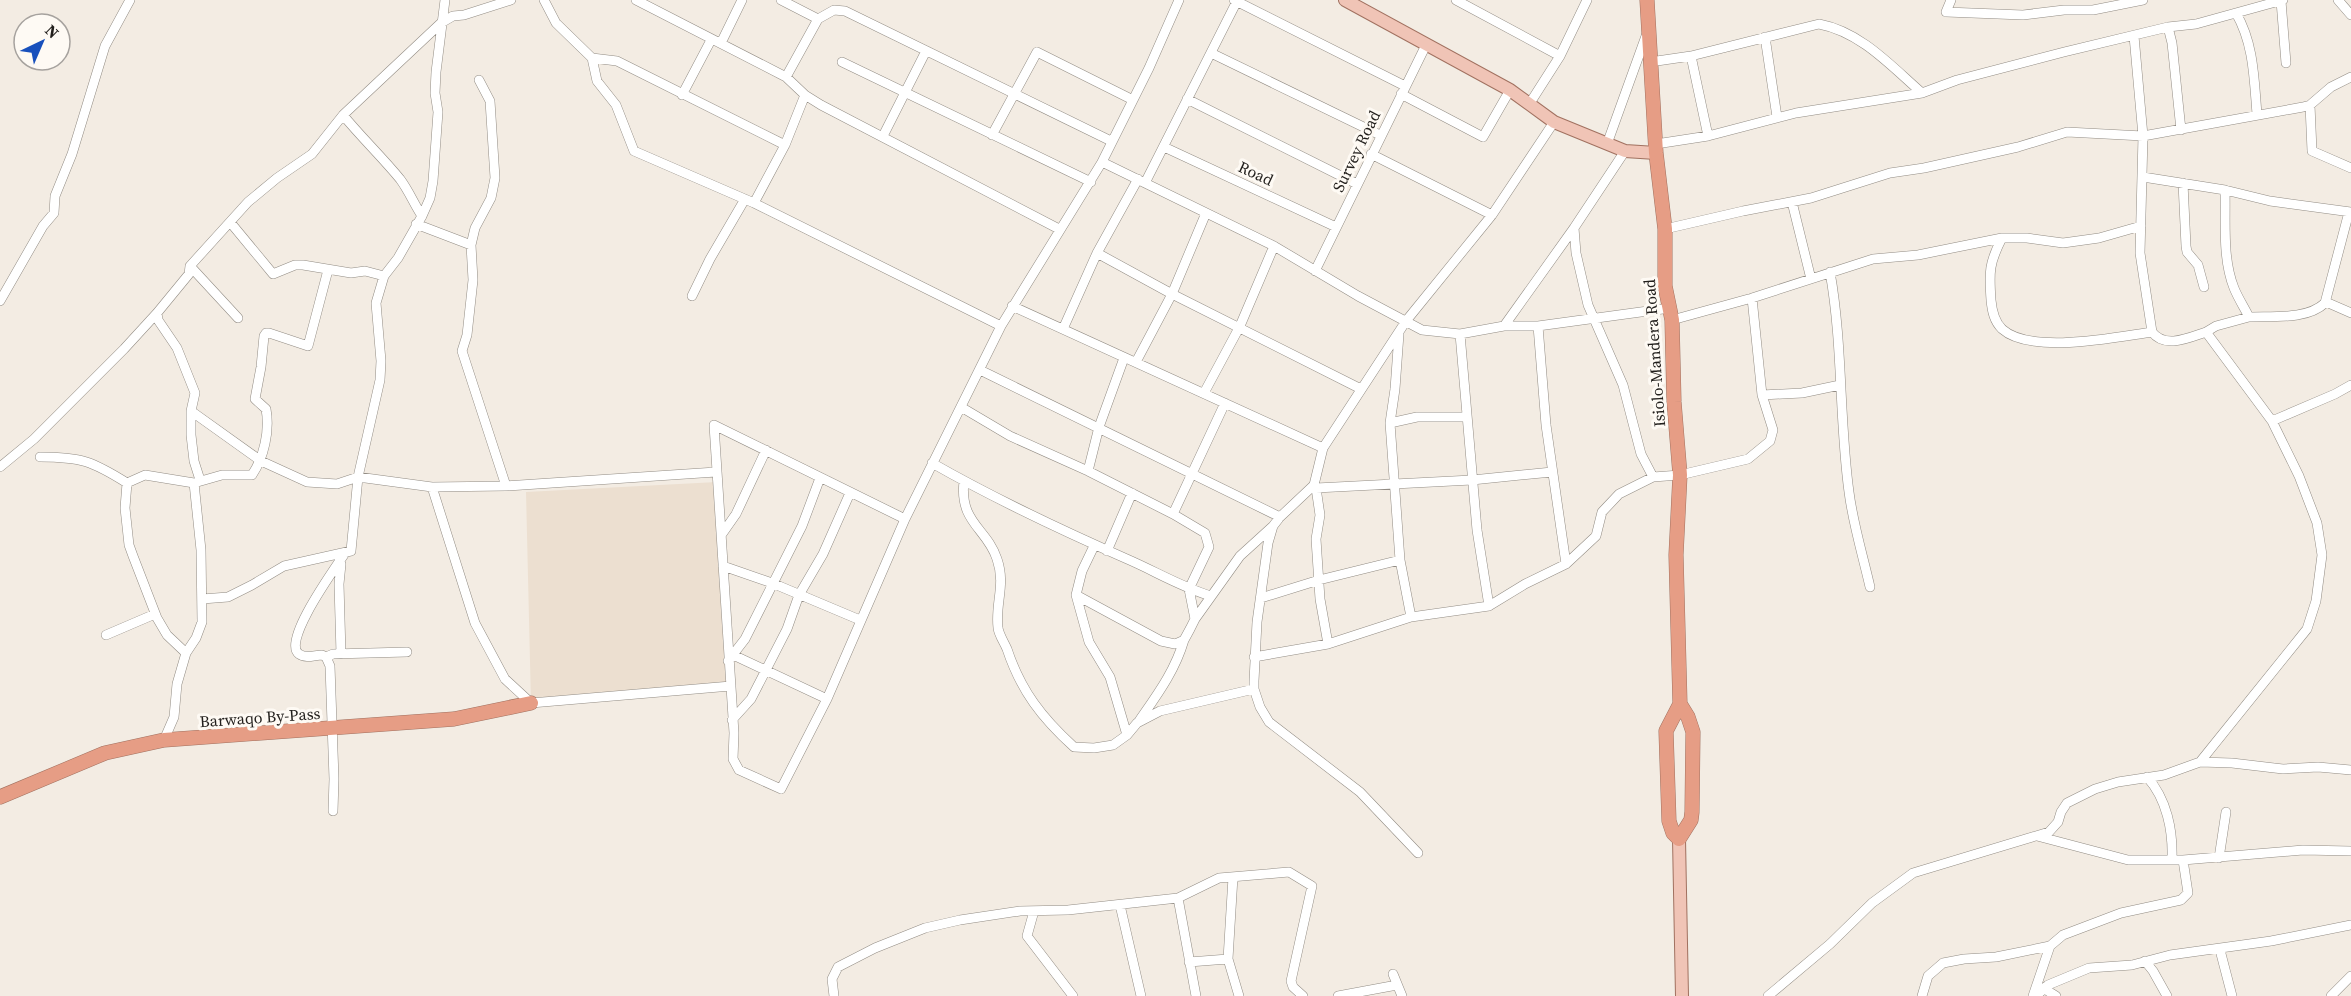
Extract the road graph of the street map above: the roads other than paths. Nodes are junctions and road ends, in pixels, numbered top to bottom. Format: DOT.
graph roads {
  1 [pos="130,0"];
  2 [pos="445,0"];
  3 [pos="511,0"];
  4 [pos="544,0"];
  5 [pos="636,0"];
  6 [pos="742,0"];
  7 [pos="781,0"];
  8 [pos="1179,0"];
  9 [pos="1345,0"];
  10 [pos="1456,0"];
  11 [pos="1587,0"];
  12 [pos="1647,0"];
  13 [pos="1952,0"];
  14 [pos="2143,0"];
  15 [pos="2282,0"];
  16 [pos="2338,0"];
  17 [pos="1236,1"];
  18 [pos="480,4"];
  19 [pos="656,4"];
  20 [pos="2091,5"];
  21 [pos="2236,13"];
  22 [pos="2351,15"];
  23 [pos="818,19"];
  24 [pos="441,23"];
  25 [pos="2168,27"];
  26 [pos="1648,31"];
  27 [pos="2134,36"];
  28 [pos="1765,38"];
  29 [pos="716,42"];
  30 [pos="1426,45"];
  31 [pos="926,51"];
  32 [pos="1211,53"];
  33 [pos="1560,56"];
  34 [pos="1691,56"];
  35 [pos="591,58"];
  36 [pos="842,62"];
  37 [pos="1650,62"];
  38 [pos="2286,63"];
  39 [pos="786,77"];
  40 [pos="2351,77"];
  41 [pos="478,80"];
  42 [pos="1403,90"];
  43 [pos="1510,90"];
  44 [pos="904,93"];
  45 [pos="1013,93"];
  46 [pos="1922,93"];
  47 [pos="682,95"];
  48 [pos="805,95"];
  49 [pos="1187,99"];
  50 [pos="1133,100"];
  51 [pos="1530,103"];
  52 [pos="2310,105"];
  53 [pos="2257,114"];
  54 [pos="343,115"];
  55 [pos="1777,117"];
  56 [pos="1554,122"];
  57 [pos="2181,130"];
  58 [pos="992,135"];
  59 [pos="1380,135"];
  60 [pos="883,136"];
  61 [pos="1708,136"];
  62 [pos="2143,136"];
  63 [pos="1111,141"];
  64 [pos="1606,144"];
  65 [pos="785,145"];
  66 [pos="1164,147"];
  67 [pos="1656,148"];
  68 [pos="1624,151"];
  69 [pos="1371,154"];
  70 [pos="1102,162"];
  71 [pos="2351,168"];
  72 [pos="2143,177"];
  73 [pos="1141,181"];
  74 [pos="1090,182"];
  75 [pos="2182,183"];
  76 [pos="1357,184"];
  77 [pos="2225,190"];
  78 [pos="749,201"];
  79 [pos="1792,202"];
  80 [pos="2350,212"];
  81 [pos="1206,213"];
  82 [pos="1492,215"];
  83 [pos="422,216"];
  84 [pos="230,222"];
  85 [pos="416,224"];
  86 [pos="2141,226"];
  87 [pos="1336,227"];
  88 [pos="1574,228"];
  89 [pos="1059,229"];
  90 [pos="1665,229"];
  91 [pos="2002,238"];
  92 [pos="471,245"];
  93 [pos="1274,246"];
  94 [pos="1097,253"];
  95 [pos="190,266"];
  96 [pos="328,270"];
  97 [pos="1315,271"];
  98 [pos="1830,272"];
  99 [pos="384,276"];
  100 [pos="1811,279"];
  101 [pos="2204,287"];
  102 [pos="1172,294"];
  103 [pos="693,296"];
  104 [pos="1752,298"];
  105 [pos="0,301"];
  106 [pos="2326,302"];
  107 [pos="1012,306"];
  108 [pos="157,313"];
  109 [pos="2351,313"];
  110 [pos="1671,314"];
  111 [pos="2249,317"];
  112 [pos="238,318"];
  113 [pos="1595,318"];
  114 [pos="1406,321"];
  115 [pos="1001,326"];
  116 [pos="1240,326"];
  117 [pos="1504,326"];
  118 [pos="1538,326"];
  119 [pos="1063,329"];
  120 [pos="1399,332"];
  121 [pos="2152,332"];
  122 [pos="2206,332"];
  123 [pos="1460,334"];
  124 [pos="1124,358"];
  125 [pos="1136,362"];
  126 [pos="980,370"];
  127 [pos="1840,385"];
  128 [pos="2351,385"];
  129 [pos="1361,389"];
  130 [pos="1204,393"];
  131 [pos="1762,395"];
  132 [pos="1225,403"];
  133 [pos="961,407"];
  134 [pos="191,411"];
  135 [pos="1466,417"];
  136 [pos="2272,421"];
  137 [pos="1390,423"];
  138 [pos="1099,427"];
  139 [pos="1323,448"];
  140 [pos="766,450"];
  141 [pos="40,457"];
  142 [pos="261,461"];
  143 [pos="932,463"];
  144 [pos="0,467"];
  145 [pos="1088,471"];
  146 [pos="716,472"];
  147 [pos="1552,472"];
  148 [pos="1191,473"];
  149 [pos="1680,475"];
  150 [pos="358,477"];
  151 [pos="1653,477"];
  152 [pos="820,478"];
  153 [pos="1472,480"];
  154 [pos="964,481"];
  155 [pos="197,482"];
  156 [pos="127,483"];
  157 [pos="1394,485"];
  158 [pos="506,486"];
  159 [pos="432,487"];
  160 [pos="1315,487"];
  161 [pos="850,493"];
  162 [pos="1132,493"];
  163 [pos="1173,514"];
  164 [pos="1280,517"];
  165 [pos="904,519"];
  166 [pos="1273,526"];
  167 [pos="722,534"];
  168 [pos="1094,546"];
  169 [pos="1107,551"];
  170 [pos="343,556"];
  171 [pos="1400,560"];
  172 [pos="1566,564"];
  173 [pos="723,566"];
  174 [pos="1319,580"];
  175 [pos="772,583"];
  176 [pos="1870,586"];
  177 [pos="1189,589"];
  178 [pos="799,595"];
  179 [pos="1076,595"];
  180 [pos="1211,596"];
  181 [pos="1261,598"];
  182 [pos="202,599"];
  183 [pos="1489,606"];
  184 [pos="155,614"];
  185 [pos="1411,617"];
  186 [pos="1195,619"];
  187 [pos="860,620"];
  188 [pos="106,635"];
  189 [pos="1184,640"];
  190 [pos="1328,644"];
  191 [pos="407,652"];
  192 [pos="186,653"];
  193 [pos="341,654"];
  194 [pos="326,657"];
  195 [pos="1254,657"];
  196 [pos="730,658"];
  197 [pos="764,671"];
  198 [pos="731,686"];
  199 [pos="1254,689"];
  200 [pos="827,699"];
  201 [pos="531,703"];
  202 [pos="1680,704"];
  203 [pos="732,720"];
  204 [pos="1137,723"];
  205 [pos="332,728"];
  206 [pos="1127,735"];
  207 [pos="164,740"];
  208 [pos="2200,762"];
  209 [pos="2351,770"];
  210 [pos="2147,777"];
  211 [pos="0,797"];
  212 [pos="333,811"];
  213 [pos="2226,812"];
  214 [pos="2037,836"];
  215 [pos="1679,839"];
  216 [pos="2351,851"];
  217 [pos="1418,853"];
  218 [pos="2219,858"];
  219 [pos="2178,859"];
  220 [pos="1233,877"];
  221 [pos="1178,898"];
  222 [pos="1120,905"];
  223 [pos="1034,911"];
  224 [pos="2351,925"];
  225 [pos="2050,946"];
  226 [pos="2220,950"];
  227 [pos="1228,959"];
  228 [pos="2145,961"];
  229 [pos="1189,962"];
  230 [pos="1393,974"];
  231 [pos="2351,976"];
  232 [pos="1397,985"];
  233 [pos="2037,993"];
  234 [pos="834,996"];
  235 [pos="1073,996"];
  236 [pos="1141,996"];
  237 [pos="1196,996"];
  238 [pos="1239,996"];
  239 [pos="1303,996"];
  240 [pos="1338,996"];
  241 [pos="1402,996"];
  242 [pos="1682,996"];
  243 [pos="1768,996"];
  244 [pos="1922,996"];
  245 [pos="2056,996"];
  246 [pos="2167,996"];
  247 [pos="2232,996"];
  248 [pos="2331,996"];
  1 -- 105 [label="street"];
  2 -- 24 [label="street"];
  3 -- 18 [label="street"];
  4 -- 35 [label="street"];
  5 -- 19 [label="street"];
  6 -- 29 [label="street"];
  7 -- 23 [label="street"];
  8 -- 50 [label="street"];
  9 -- 30 [label="main road"];
  10 -- 33 [label="street"];
  11 -- 33 [label="street"];
  12 -- 26 [label="highway, Isiolo-Mandera Road"];
  13 -- 20 [label="street"];
  14 -- 20 [label="street"];
  15 -- 21 [label="street"];
  15 -- 38 [label="street"];
  16 -- 22 [label="street"];
  17 -- 32 [label="street"];
  17 -- 42 [label="street"];
  18 -- 24 [label="street"];
  19 -- 29 [label="street"];
  21 -- 25 [label="street"];
  21 -- 53 [label="street"];
  23 -- 31 [label="street"];
  23 -- 39 [label="street"];
  24 -- 54 [label="street"];
  24 -- 83 [label="street"];
  25 -- 27 [label="street"];
  25 -- 57 [label="street"];
  26 -- 37 [label="highway, Isiolo-Mandera Road"];
  26 -- 64 [label="street"];
  27 -- 46 [label="street"];
  27 -- 62 [label="street"];
  28 -- 34 [label="street"];
  28 -- 46 [label="street"];
  28 -- 55 [label="street"];
  29 -- 39 [label="street"];
  29 -- 47 [label="street"];
  30 -- 42 [label="street, Survey Road"];
  30 -- 43 [label="main road"];
  31 -- 44 [label="street"];
  31 -- 45 [label="street"];
  32 -- 49 [label="street"];
  32 -- 59 [label="street"];
  33 -- 51 [label="street"];
  34 -- 37 [label="street"];
  34 -- 61 [label="street"];
  35 -- 47 [label="street"];
  35 -- 78 [label="street"];
  36 -- 44 [label="street"];
  37 -- 67 [label="highway, Isiolo-Mandera Road"];
  39 -- 48 [label="street"];
  40 -- 52 [label="street"];
  41 -- 92 [label="street"];
  42 -- 43 [label="street"];
  42 -- 59 [label="street, Survey Road"];
  43 -- 51 [label="main road"];
  44 -- 58 [label="street"];
  44 -- 60 [label="street"];
  45 -- 50 [label="street"];
  45 -- 58 [label="street"];
  45 -- 63 [label="street"];
  46 -- 55 [label="street"];
  47 -- 65 [label="street"];
  48 -- 60 [label="street"];
  48 -- 65 [label="street"];
  49 -- 66 [label="street"];
  49 -- 76 [label="street"];
  50 -- 63 [label="street"];
  51 -- 56 [label="main road"];
  52 -- 53 [label="street"];
  52 -- 71 [label="street"];
  53 -- 57 [label="street"];
  54 -- 83 [label="street"];
  54 -- 84 [label="street"];
  55 -- 61 [label="street"];
  56 -- 64 [label="main road"];
  56 -- 82 [label="street"];
  57 -- 62 [label="street"];
  58 -- 74 [label="street"];
  59 -- 69 [label="street, Survey Road"];
  60 -- 89 [label="street"];
  61 -- 67 [label="street"];
  62 -- 72 [label="street"];
  62 -- 79 [label="street"];
  63 -- 70 [label="street"];
  64 -- 68 [label="main road"];
  65 -- 78 [label="street"];
  66 -- 73 [label="street"];
  66 -- 87 [label="street, Road"];
  67 -- 68 [label="main road"];
  67 -- 90 [label="highway, Isiolo-Mandera Road"];
  68 -- 88 [label="street"];
  69 -- 76 [label="street, Survey Road"];
  69 -- 82 [label="street"];
  70 -- 73 [label="street"];
  70 -- 74 [label="street"];
  72 -- 75 [label="street"];
  72 -- 86 [label="street"];
  73 -- 81 [label="street"];
  73 -- 94 [label="street"];
  74 -- 89 [label="street"];
  75 -- 77 [label="street"];
  75 -- 101 [label="street"];
  76 -- 87 [label="street, Survey Road"];
  77 -- 80 [label="street"];
  77 -- 111 [label="street"];
  78 -- 103 [label="street"];
  78 -- 115 [label="street"];
  79 -- 90 [label="street"];
  79 -- 100 [label="street"];
  80 -- 106 [label="street"];
  81 -- 93 [label="street"];
  81 -- 102 [label="street"];
  82 -- 114 [label="street"];
  83 -- 85 [label="street"];
  84 -- 95 [label="street"];
  84 -- 96 [label="street"];
  85 -- 92 [label="street"];
  85 -- 99 [label="street"];
  86 -- 91 [label="street"];
  86 -- 121 [label="street"];
  87 -- 97 [label="street, Survey Road"];
  88 -- 113 [label="street"];
  88 -- 117 [label="street"];
  89 -- 107 [label="street"];
  90 -- 110 [label="highway, Isiolo-Mandera Road"];
  91 -- 98 [label="street"];
  91 -- 121 [label="street"];
  92 -- 158 [label="street"];
  93 -- 97 [label="street"];
  93 -- 116 [label="street"];
  94 -- 102 [label="street"];
  94 -- 119 [label="street"];
  95 -- 108 [label="street"];
  95 -- 112 [label="street"];
  96 -- 99 [label="street"];
  96 -- 142 [label="street"];
  97 -- 114 [label="street"];
  98 -- 100 [label="street"];
  98 -- 127 [label="street"];
  99 -- 150 [label="street"];
  100 -- 104 [label="street"];
  102 -- 116 [label="street"];
  102 -- 125 [label="street"];
  104 -- 110 [label="street"];
  104 -- 131 [label="street"];
  106 -- 109 [label="street"];
  106 -- 111 [label="street"];
  107 -- 115 [label="street"];
  107 -- 119 [label="street"];
  108 -- 134 [label="street"];
  108 -- 144 [label="street"];
  110 -- 113 [label="street"];
  110 -- 149 [label="highway, Isiolo-Mandera Road"];
  111 -- 122 [label="street"];
  113 -- 118 [label="street"];
  113 -- 151 [label="street"];
  114 -- 120 [label="street"];
  114 -- 123 [label="street"];
  115 -- 126 [label="street"];
  116 -- 129 [label="street"];
  116 -- 130 [label="street"];
  117 -- 118 [label="street"];
  117 -- 123 [label="street"];
  118 -- 147 [label="street"];
  119 -- 124 [label="street"];
  120 -- 129 [label="street"];
  120 -- 137 [label="street"];
  121 -- 122 [label="street"];
  122 -- 136 [label="street"];
  123 -- 135 [label="street"];
  124 -- 125 [label="street"];
  124 -- 138 [label="street"];
  125 -- 130 [label="street"];
  126 -- 133 [label="street"];
  126 -- 138 [label="street"];
  127 -- 131 [label="street"];
  127 -- 176 [label="street"];
  128 -- 136 [label="street"];
  129 -- 139 [label="street"];
  130 -- 132 [label="street"];
  131 -- 149 [label="street"];
  132 -- 139 [label="street"];
  132 -- 148 [label="street"];
  133 -- 143 [label="street"];
  133 -- 145 [label="street"];
  134 -- 142 [label="street"];
  134 -- 155 [label="street"];
  135 -- 137 [label="street"];
  135 -- 153 [label="street"];
  136 -- 208 [label="street"];
  137 -- 157 [label="street"];
  138 -- 145 [label="street"];
  138 -- 148 [label="street"];
  139 -- 160 [label="street"];
  140 -- 146 [label="street"];
  140 -- 152 [label="street"];
  140 -- 167 [label="street"];
  141 -- 156 [label="street"];
  142 -- 150 [label="street"];
  142 -- 155 [label="street"];
  143 -- 154 [label="street"];
  143 -- 165 [label="street"];
  145 -- 162 [label="street"];
  146 -- 158 [label="street"];
  146 -- 167 [label="street"];
  147 -- 153 [label="street"];
  147 -- 172 [label="street"];
  148 -- 163 [label="street"];
  148 -- 164 [label="street"];
  149 -- 151 [label="street"];
  149 -- 202 [label="highway, Isiolo-Mandera Road"];
  150 -- 159 [label="street"];
  150 -- 170 [label="street"];
  151 -- 172 [label="street"];
  152 -- 161 [label="street"];
  152 -- 175 [label="street"];
  153 -- 157 [label="street"];
  153 -- 183 [label="street"];
  154 -- 168 [label="street"];
  154 -- 206 [label="street"];
  155 -- 156 [label="street"];
  155 -- 182 [label="street"];
  156 -- 184 [label="street"];
  157 -- 160 [label="street"];
  157 -- 171 [label="street"];
  158 -- 159 [label="street"];
  159 -- 201 [label="street"];
  160 -- 164 [label="street"];
  160 -- 174 [label="street"];
  161 -- 165 [label="street"];
  161 -- 178 [label="street"];
  162 -- 163 [label="street"];
  162 -- 169 [label="street"];
  163 -- 177 [label="street"];
  164 -- 166 [label="street"];
  165 -- 187 [label="street"];
  166 -- 180 [label="street"];
  166 -- 181 [label="street"];
  167 -- 173 [label="street"];
  168 -- 169 [label="street"];
  168 -- 179 [label="street"];
  169 -- 177 [label="street"];
  170 -- 182 [label="street"];
  170 -- 193 [label="street"];
  170 -- 194 [label="street"];
  171 -- 174 [label="street"];
  171 -- 185 [label="street"];
  172 -- 183 [label="street"];
  173 -- 175 [label="street"];
  173 -- 196 [label="street"];
  174 -- 181 [label="street"];
  174 -- 190 [label="street"];
  175 -- 178 [label="street"];
  175 -- 196 [label="street"];
  177 -- 180 [label="street"];
  177 -- 186 [label="street"];
  178 -- 187 [label="street"];
  178 -- 197 [label="street"];
  179 -- 189 [label="street"];
  179 -- 206 [label="street"];
  180 -- 186 [label="street"];
  181 -- 195 [label="street"];
  182 -- 192 [label="street"];
  183 -- 185 [label="street"];
  184 -- 188 [label="street"];
  184 -- 192 [label="street"];
  185 -- 190 [label="street"];
  186 -- 189 [label="street"];
  187 -- 200 [label="street"];
  189 -- 204 [label="street"];
  190 -- 195 [label="street"];
  191 -- 193 [label="street"];
  192 -- 207 [label="street"];
  193 -- 194 [label="street"];
  194 -- 205 [label="street"];
  195 -- 199 [label="street"];
  196 -- 197 [label="street"];
  196 -- 198 [label="street"];
  197 -- 200 [label="street"];
  197 -- 203 [label="street"];
  198 -- 201 [label="street"];
  198 -- 203 [label="street"];
  199 -- 204 [label="street"];
  199 -- 217 [label="street"];
  200 -- 203 [label="street"];
  201 -- 205 [label="highway, Barwaqo By-Pass"];
  202 -- 215 [label="highway"];
  202 -- 215 [label="highway"];
  204 -- 206 [label="street"];
  205 -- 207 [label="highway, Barwaqo By-Pass"];
  205 -- 212 [label="street"];
  207 -- 211 [label="highway, Barwaqo By-Pass"];
  208 -- 209 [label="street"];
  208 -- 210 [label="street"];
  210 -- 214 [label="street"];
  210 -- 219 [label="street"];
  213 -- 218 [label="street"];
  214 -- 219 [label="street"];
  214 -- 243 [label="street"];
  215 -- 242 [label="main road"];
  216 -- 218 [label="street"];
  218 -- 219 [label="street"];
  219 -- 225 [label="street"];
  220 -- 221 [label="street"];
  220 -- 227 [label="street"];
  220 -- 239 [label="street"];
  221 -- 222 [label="street"];
  221 -- 229 [label="street"];
  222 -- 223 [label="street"];
  222 -- 236 [label="street"];
  223 -- 234 [label="street"];
  223 -- 235 [label="street"];
  224 -- 226 [label="street"];
  225 -- 233 [label="street"];
  225 -- 244 [label="street"];
  226 -- 228 [label="street"];
  226 -- 247 [label="street"];
  227 -- 229 [label="street"];
  227 -- 238 [label="street"];
  228 -- 233 [label="street"];
  228 -- 246 [label="street"];
  229 -- 237 [label="street"];
  230 -- 232 [label="street"];
  231 -- 248 [label="street"];
  232 -- 240 [label="street"];
  232 -- 241 [label="street"];
  233 -- 245 [label="street"];
}
